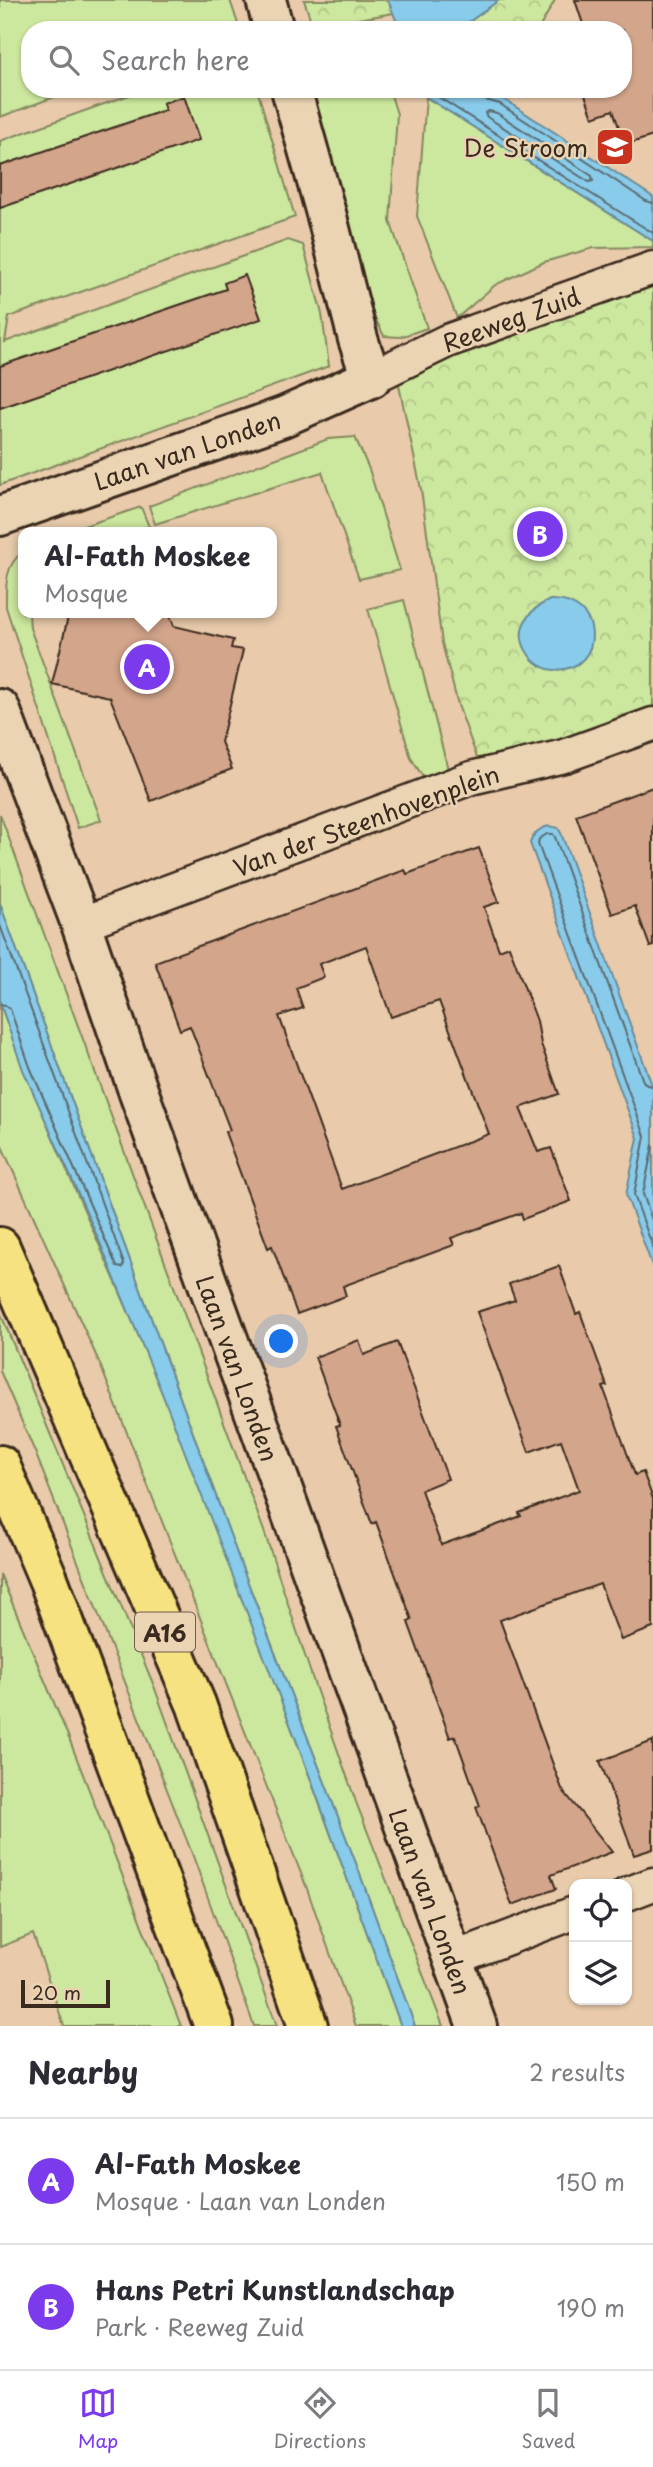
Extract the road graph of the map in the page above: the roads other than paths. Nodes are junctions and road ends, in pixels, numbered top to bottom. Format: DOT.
graph roads {
  1 [pos="266,0"];
  2 [pos="272,21"];
  3 [pos="294,98"];
  4 [pos="653,268"];
  5 [pos="371,379"];
  6 [pos="0,516"];
  7 [pos="0,709"];
  8 [pos="653,724"];
  9 [pos="81,924"];
  10 [pos="0,1247"];
  11 [pos="0,1465"];
  12 [pos="653,1884"];
  13 [pos="632,1892"];
  14 [pos="569,1915"];
  15 [pos="452,1959"];
  16 [pos="214,2026"];
  17 [pos="308,2026"];
  18 [pos="477,2026"];
  1 -- 2 [label="street"];
  3 -- 5 [label="street"];
  4 -- 5 [label="street, Reeweg Zuid"];
  5 -- 6 [label="street, Laan van Londen"];
  7 -- 9 [label="street, Laan van Londen"];
  8 -- 9 [label="street, Van der Steenhovenplein"];
  9 -- 15 [label="street, Laan van Londen"];
  10 -- 17 [label="highway, A16"];
  11 -- 16 [label="highway"];
  12 -- 13 [label="street"];
  14 -- 15 [label="street"];
  15 -- 18 [label="street, Laan van Londen"];
}
